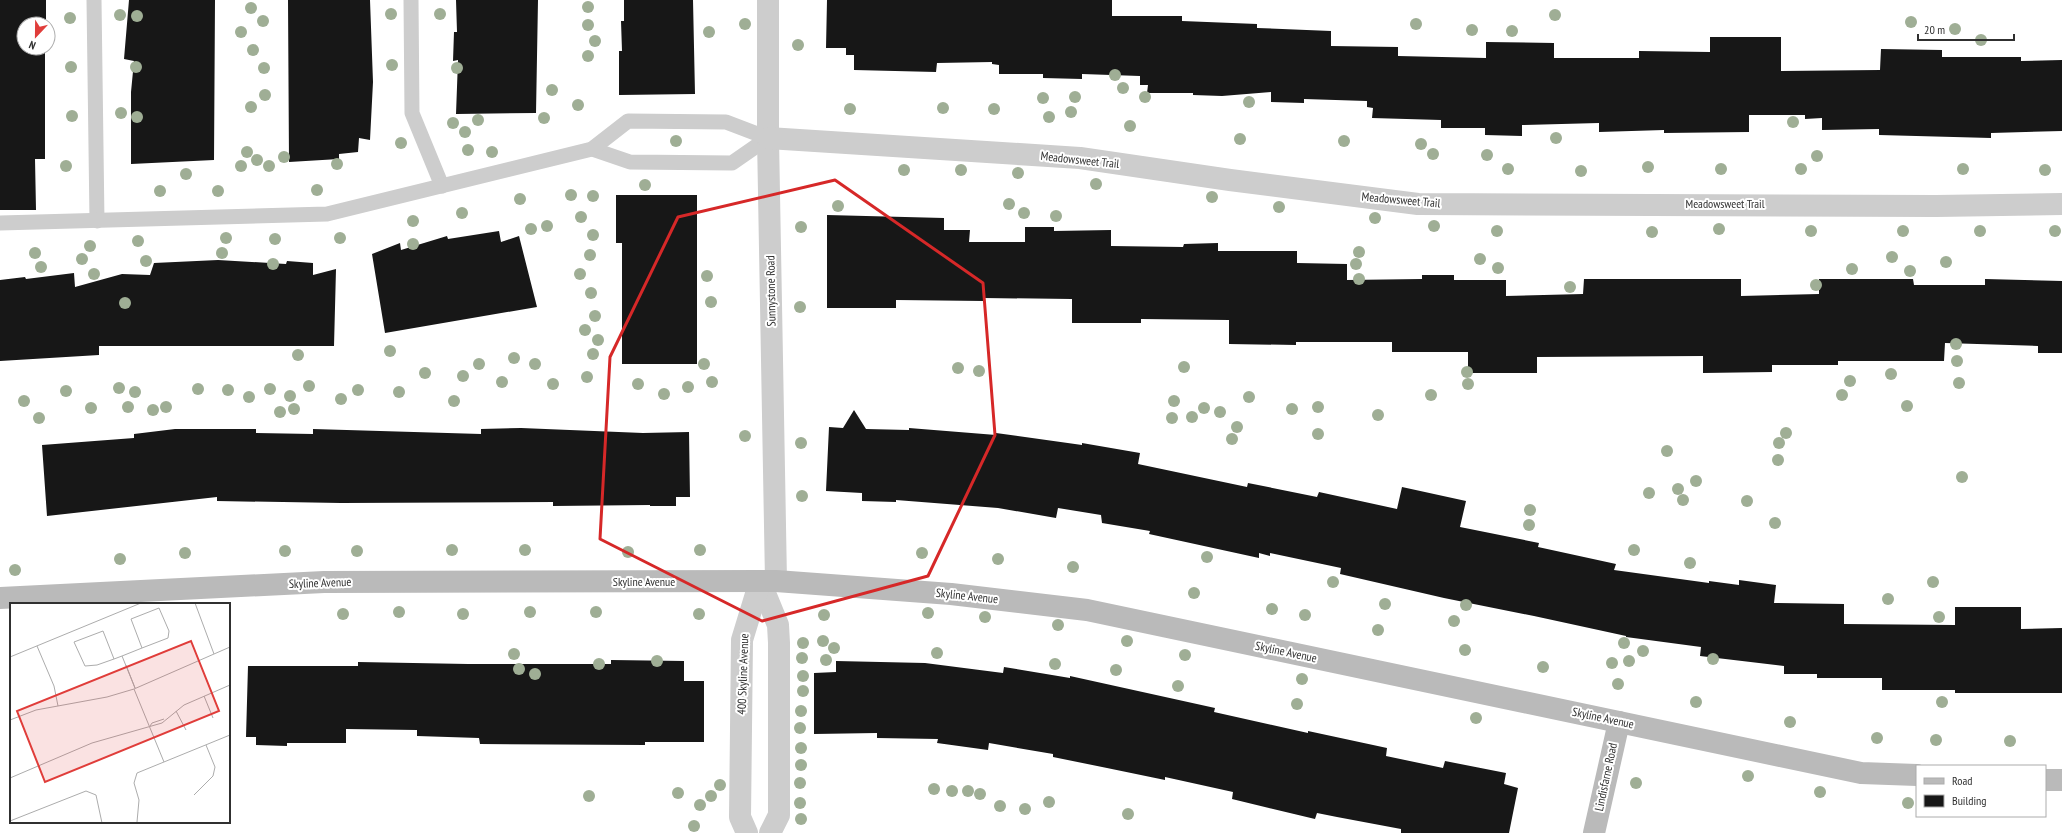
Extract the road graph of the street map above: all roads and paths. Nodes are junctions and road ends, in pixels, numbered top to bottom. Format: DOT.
graph roads {
  1 [pos="94,0"];
  2 [pos="411,0"];
  3 [pos="768,0"];
  4 [pos="768,138"];
  5 [pos="592,149"];
  6 [pos="442,186"];
  7 [pos="2062,204"];
  8 [pos="97,221"];
  9 [pos="0,223"];
  10 [pos="768,581"];
  11 [pos="0,598"];
  12 [pos="1619,722"];
  13 [pos="1916,775"];
  14 [pos="2046,780"];
  15 [pos="2062,780"];
  16 [pos="747,833"];
  17 [pos="770,833"];
  18 [pos="1594,833"];
  1 -- 8 [label="lane"];
  2 -- 6 [label="lane"];
  3 -- 4 [label="street, Sunnystone Road"];
  4 -- 5 [label="lane"];
  4 -- 5 [label="lane"];
  4 -- 7 [label="street, Meadowsweet Trail"];
  4 -- 10 [label="street, Sunnystone Road"];
  5 -- 6 [label="lane"];
  6 -- 8 [label="lane"];
  8 -- 9 [label="lane"];
  10 -- 11 [label="street, Skyline Avenue"];
  10 -- 12 [label="street, Skyline Avenue"];
  10 -- 16 [label="street, 400 Skyline Avenue"];
  10 -- 17 [label="street"];
  12 -- 13 [label="street, Skyline Avenue"];
  12 -- 18 [label="street, Lindisfarne Road"];
  14 -- 15 [label="street"];
}
